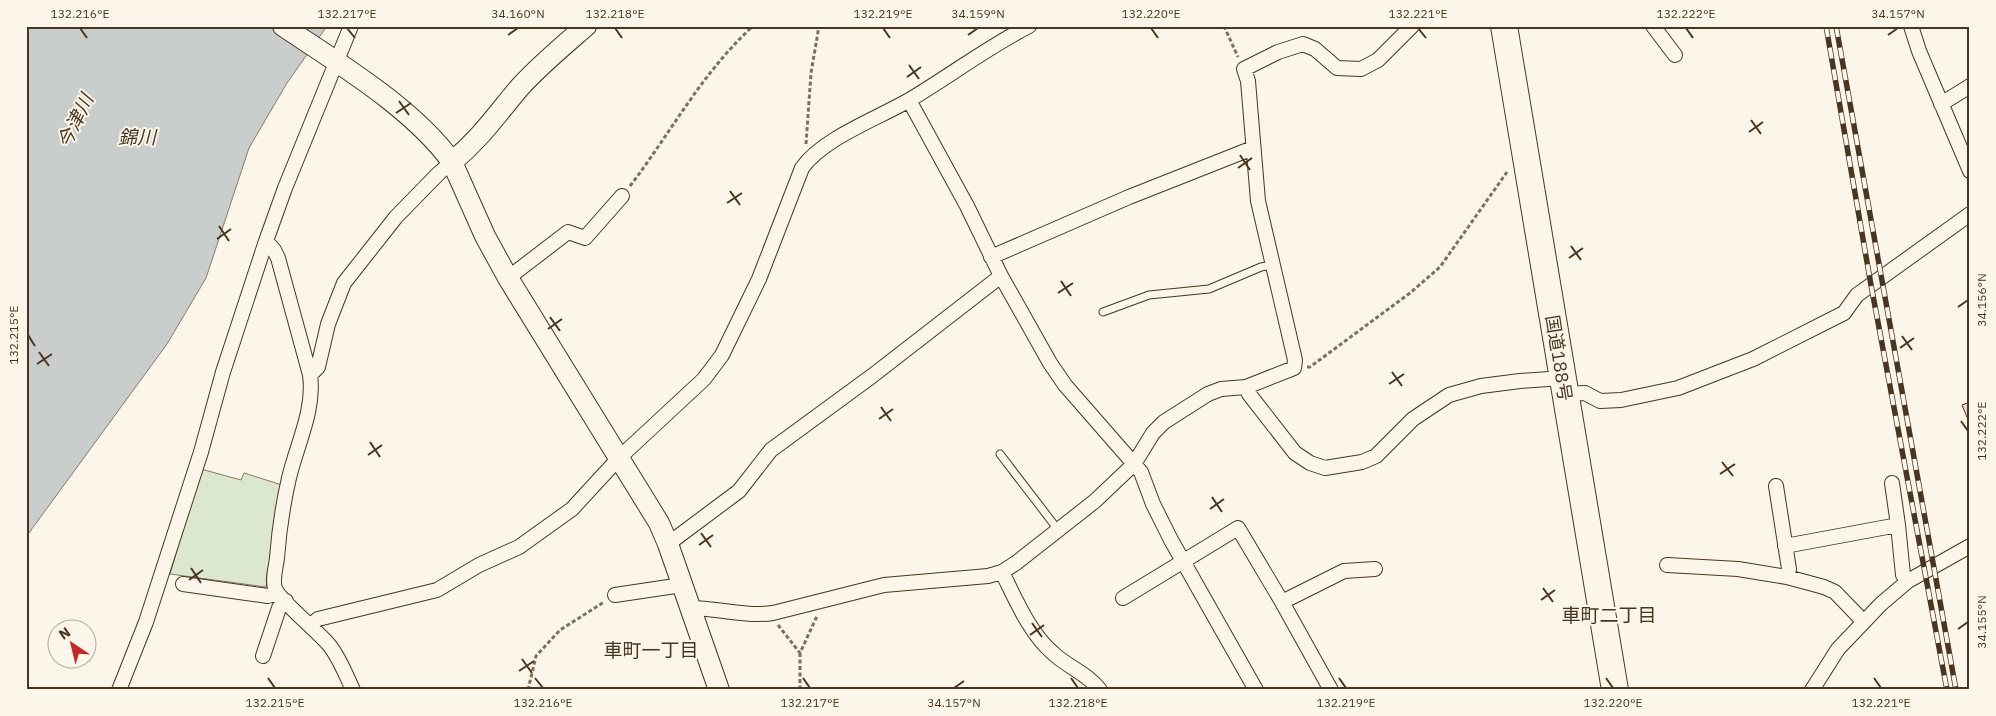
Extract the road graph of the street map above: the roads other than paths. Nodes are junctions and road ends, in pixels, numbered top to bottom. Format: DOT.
graph roads {
  1 [pos="283,26"];
  2 [pos="351,26"];
  3 [pos="586,26"];
  4 [pos="1029,26"];
  5 [pos="1412,26"];
  6 [pos="1504,26"];
  7 [pos="1653,26"];
  8 [pos="1912,26"];
  9 [pos="1675,55"];
  10 [pos="330,59"];
  11 [pos="1970,86"];
  12 [pos="909,100"];
  13 [pos="1941,104"];
  14 [pos="1253,148"];
  15 [pos="452,162"];
  16 [pos="1970,171"];
  17 [pos="622,196"];
  18 [pos="1970,214"];
  19 [pos="266,242"];
  20 [pos="991,257"];
  21 [pos="1273,265"];
  22 [pos="1001,276"];
  23 [pos="508,278"];
  24 [pos="1103,312"];
  25 [pos="310,374"];
  26 [pos="1564,386"];
  27 [pos="1246,387"];
  28 [pos="1000,454"];
  29 [pos="619,458"];
  30 [pos="1134,464"];
  31 [pos="1892,483"];
  32 [pos="1776,486"];
  33 [pos="1898,526"];
  34 [pos="1059,531"];
  35 [pos="668,544"];
  36 [pos="1785,546"];
  37 [pos="1970,546"];
  38 [pos="1184,562"];
  39 [pos="1667,565"];
  40 [pos="1375,569"];
  41 [pos="1002,572"];
  42 [pos="1787,577"];
  43 [pos="1908,581"];
  44 [pos="183,584"];
  45 [pos="682,585"];
  46 [pos="615,595"];
  47 [pos="281,597"];
  48 [pos="1123,598"];
  49 [pos="1282,602"];
  50 [pos="690,608"];
  51 [pos="1863,622"];
  52 [pos="311,625"];
  53 [pos="263,656"];
  54 [pos="120,690"];
  55 [pos="353,690"];
  56 [pos="719,690"];
  57 [pos="1100,690"];
  58 [pos="1256,690"];
  59 [pos="1331,690"];
  60 [pos="1615,690"];
  61 [pos="1812,690"];
  1 -- 10 [label="street"];
  2 -- 10 [label="street"];
  3 -- 15 [label="street"];
  4 -- 12 [label="street"];
  5 -- 14 [label="street"];
  6 -- 26 [label="highway, 国道188号"];
  7 -- 9 [label="street"];
  8 -- 13 [label="street"];
  10 -- 15 [label="street"];
  10 -- 19 [label="street"];
  11 -- 13 [label="street"];
  12 -- 20 [label="street"];
  12 -- 29 [label="street"];
  13 -- 16 [label="street"];
  14 -- 20 [label="street"];
  14 -- 21 [label="street"];
  15 -- 23 [label="street"];
  15 -- 25 [label="street"];
  17 -- 23 [label="street"];
  18 -- 26 [label="street"];
  19 -- 25 [label="street"];
  19 -- 54 [label="street"];
  20 -- 22 [label="street"];
  21 -- 24 [label="lane"];
  21 -- 27 [label="street"];
  22 -- 30 [label="street"];
  22 -- 35 [label="street"];
  23 -- 29 [label="street"];
  25 -- 47 [label="street"];
  26 -- 27 [label="street"];
  26 -- 60 [label="highway, 国道188号"];
  27 -- 30 [label="street"];
  28 -- 34 [label="lane"];
  29 -- 35 [label="street"];
  29 -- 52 [label="street"];
  30 -- 34 [label="street"];
  30 -- 38 [label="street"];
  31 -- 33 [label="street"];
  32 -- 36 [label="street"];
  33 -- 36 [label="street"];
  33 -- 43 [label="street"];
  34 -- 41 [label="street"];
  35 -- 45 [label="street"];
  36 -- 42 [label="street"];
  37 -- 43 [label="street"];
  38 -- 48 [label="street"];
  38 -- 49 [label="street"];
  38 -- 58 [label="street"];
  39 -- 42 [label="street"];
  40 -- 49 [label="street"];
  41 -- 50 [label="street"];
  41 -- 57 [label="street"];
  42 -- 51 [label="street"];
  43 -- 51 [label="street"];
  44 -- 47 [label="street"];
  45 -- 46 [label="street"];
  45 -- 50 [label="street"];
  47 -- 52 [label="street"];
  47 -- 53 [label="street"];
  49 -- 59 [label="street"];
  50 -- 56 [label="street"];
  51 -- 61 [label="street"];
  52 -- 55 [label="street"];
}
